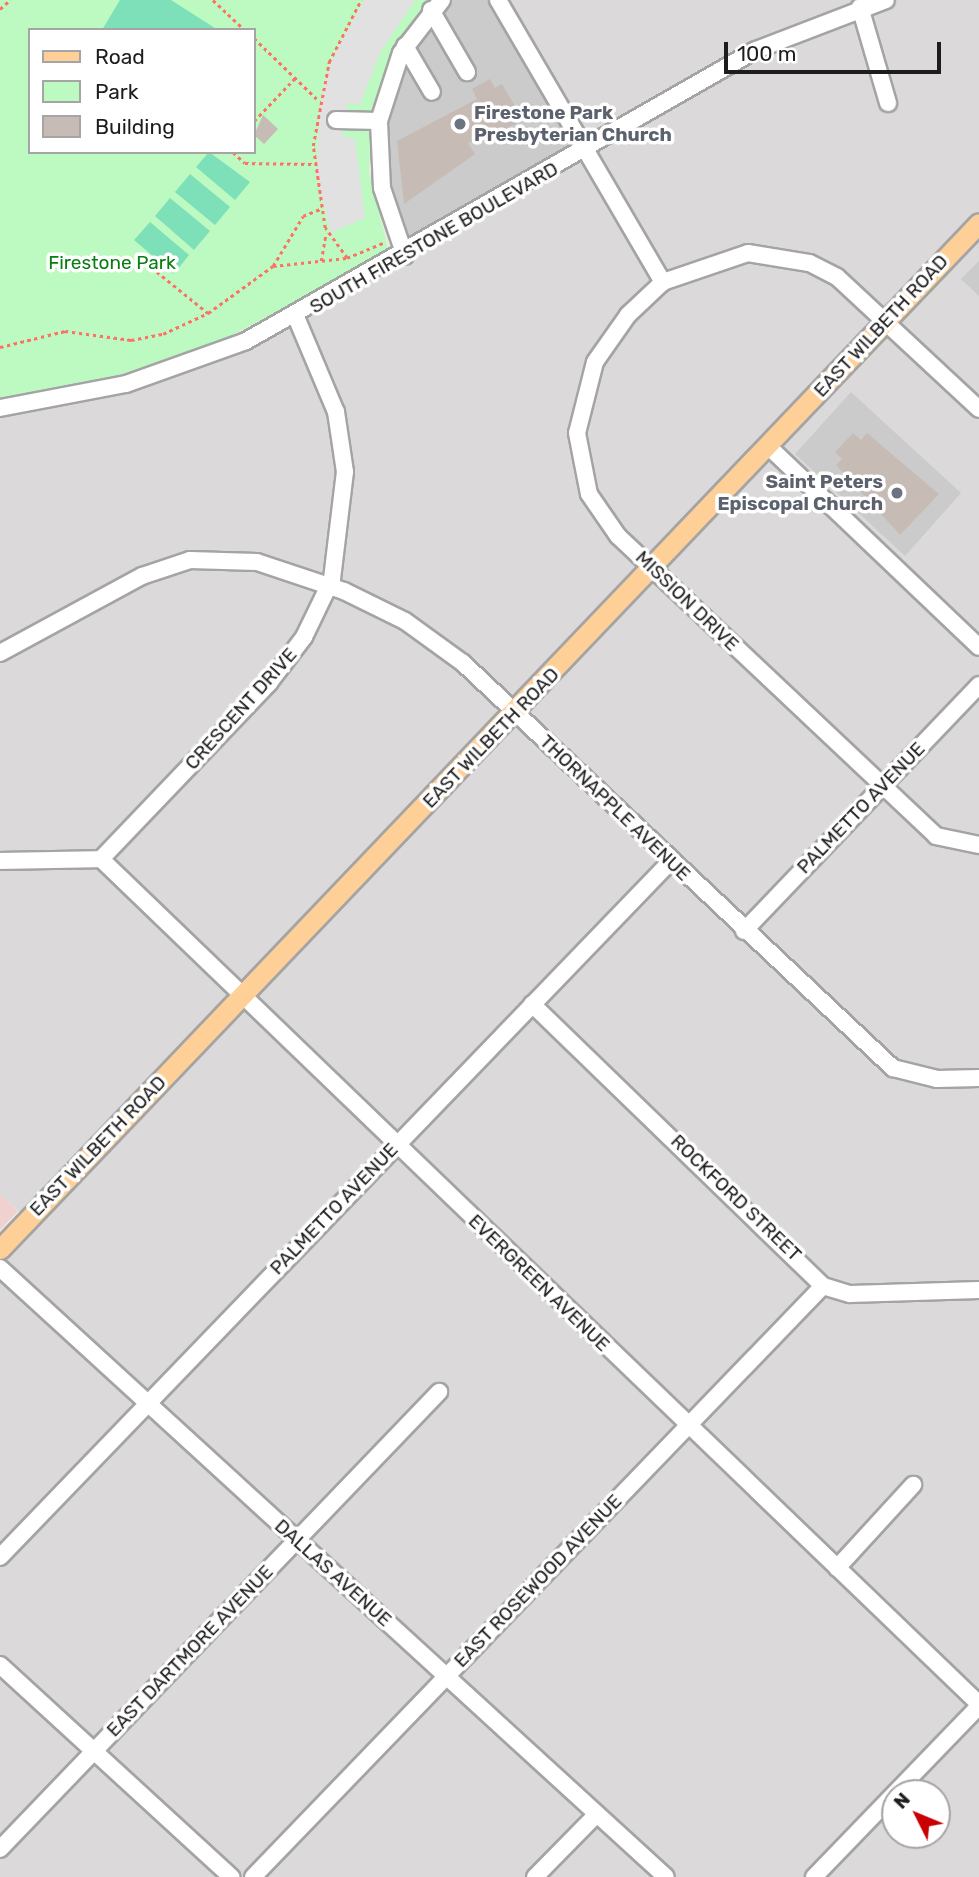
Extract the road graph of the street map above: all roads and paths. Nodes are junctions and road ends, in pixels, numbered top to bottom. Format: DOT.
graph roads {
  1 [pos="10,0"];
  2 [pos="213,0"];
  3 [pos="356,0"];
  4 [pos="498,0"];
  5 [pos="886,0"];
  6 [pos="357,5"];
  7 [pos="436,5"];
  8 [pos="848,6"];
  9 [pos="0,9"];
  10 [pos="243,28"];
  11 [pos="256,40"];
  12 [pos="405,46"];
  13 [pos="467,72"];
  14 [pos="295,78"];
  15 [pos="432,92"];
  16 [pos="318,100"];
  17 [pos="888,103"];
  18 [pos="256,119"];
  19 [pos="336,120"];
  20 [pos="379,121"];
  21 [pos="586,150"];
  22 [pos="235,154"];
  23 [pos="313,164"];
  24 [pos="320,209"];
  25 [pos="979,223"];
  26 [pos="325,228"];
  27 [pos="397,235"];
  28 [pos="405,256"];
  29 [pos="321,261"];
  30 [pos="146,263"];
  31 [pos="273,266"];
  32 [pos="663,282"];
  33 [pos="208,313"];
  34 [pos="296,317"];
  35 [pos="887,320"];
  36 [pos="0,347"];
  37 [pos="977,404"];
  38 [pos="0,408"];
  39 [pos="768,446"];
  40 [pos="653,569"];
  41 [pos="330,586"];
  42 [pos="979,647"];
  43 [pos="0,653"];
  44 [pos="979,685"];
  45 [pos="516,713"];
  46 [pos="883,790"];
  47 [pos="979,845"];
  48 [pos="101,859"];
  49 [pos="0,861"];
  50 [pos="670,862"];
  51 [pos="744,931"];
  52 [pos="242,997"];
  53 [pos="532,1004"];
  54 [pos="979,1078"];
  55 [pos="395,1145"];
  56 [pos="0,1249"];
  57 [pos="0,1268"];
  58 [pos="823,1286"];
  59 [pos="979,1290"];
  60 [pos="439,1392"];
  61 [pos="147,1403"];
  62 [pos="688,1425"];
  63 [pos="913,1485"];
  64 [pos="297,1540"];
  65 [pos="0,1557"];
  66 [pos="837,1568"];
  67 [pos="0,1665"];
  68 [pos="446,1677"];
  69 [pos="979,1705"];
  70 [pos="94,1751"];
  71 [pos="597,1814"];
  72 [pos="0,1849"];
  73 [pos="231,1877"];
  74 [pos="253,1877"];
  75 [pos="536,1877"];
  76 [pos="666,1877"];
  77 [pos="814,1877"];
  1 -- 9 [label="path"];
  2 -- 10 [label="path"];
  3 -- 6 [label="path"];
  4 -- 21 [label="street"];
  5 -- 8 [label="street, SOUTH FIRESTONE BOULEVARD"];
  7 -- 12 [label="street"];
  7 -- 13 [label="street"];
  8 -- 17 [label="street"];
  8 -- 21 [label="street, SOUTH FIRESTONE BOULEVARD"];
  11 -- 14 [label="path"];
  12 -- 15 [label="street"];
  12 -- 20 [label="street"];
  14 -- 16 [label="path"];
  14 -- 18 [label="path"];
  19 -- 20 [label="street"];
  20 -- 27 [label="street"];
  21 -- 28 [label="street, SOUTH FIRESTONE BOULEVARD"];
  21 -- 32 [label="street"];
  22 -- 23 [label="path"];
  24 -- 31 [label="path"];
  25 -- 35 [label="main road, EAST WILBETH ROAD"];
  26 -- 29 [label="path"];
  27 -- 28 [label="street"];
  27 -- 29 [label="path"];
  28 -- 34 [label="street, SOUTH FIRESTONE BOULEVARD"];
  29 -- 31 [label="path"];
  30 -- 33 [label="path"];
  31 -- 33 [label="path"];
  32 -- 35 [label="street"];
  32 -- 40 [label="street, MISSION DRIVE"];
  33 -- 36 [label="path"];
  34 -- 38 [label="street, SOUTH FIRESTONE BOULEVARD"];
  34 -- 41 [label="street, CRESCENT DRIVE"];
  35 -- 37 [label="street"];
  35 -- 39 [label="main road, EAST WILBETH ROAD"];
  39 -- 40 [label="main road, EAST WILBETH ROAD"];
  39 -- 42 [label="street"];
  40 -- 45 [label="main road, EAST WILBETH ROAD"];
  40 -- 46 [label="street, MISSION DRIVE"];
  41 -- 43 [label="street, THORNAPPLE AVENUE"];
  41 -- 45 [label="street, THORNAPPLE AVENUE"];
  41 -- 48 [label="street, CRESCENT DRIVE"];
  44 -- 46 [label="street, PALMETTO AVENUE"];
  45 -- 50 [label="street, THORNAPPLE AVENUE"];
  45 -- 52 [label="main road, EAST WILBETH ROAD"];
  46 -- 47 [label="street, MISSION DRIVE"];
  46 -- 51 [label="street, PALMETTO AVENUE"];
  48 -- 49 [label="street"];
  48 -- 52 [label="street, EVERGREEN AVENUE"];
  50 -- 51 [label="street, THORNAPPLE AVENUE"];
  50 -- 53 [label="street, PALMETTO AVENUE"];
  51 -- 54 [label="street, THORNAPPLE AVENUE"];
  52 -- 55 [label="street, EVERGREEN AVENUE"];
  52 -- 56 [label="main road, EAST WILBETH ROAD"];
  53 -- 55 [label="street, PALMETTO AVENUE"];
  53 -- 58 [label="street, ROCKFORD STREET"];
  55 -- 61 [label="street, PALMETTO AVENUE"];
  55 -- 62 [label="street, EVERGREEN AVENUE"];
  57 -- 61 [label="street, DALLAS AVENUE"];
  58 -- 59 [label="street"];
  58 -- 62 [label="street, EAST ROSEWOOD AVENUE"];
  60 -- 64 [label="street, EAST DARTMORE AVENUE"];
  61 -- 64 [label="street, DALLAS AVENUE"];
  61 -- 65 [label="street, PALMETTO AVENUE"];
  62 -- 66 [label="street, EVERGREEN AVENUE"];
  62 -- 68 [label="street, EAST ROSEWOOD AVENUE"];
  63 -- 66 [label="street"];
  64 -- 68 [label="street, DALLAS AVENUE"];
  64 -- 70 [label="street, EAST DARTMORE AVENUE"];
  66 -- 69 [label="street, EVERGREEN AVENUE"];
  67 -- 70 [label="street"];
  68 -- 71 [label="street, DALLAS AVENUE"];
  68 -- 74 [label="street, EAST ROSEWOOD AVENUE"];
  69 -- 77 [label="street"];
  70 -- 72 [label="street, EAST DARTMORE AVENUE"];
  70 -- 73 [label="street"];
  71 -- 75 [label="street"];
  71 -- 76 [label="street, DALLAS AVENUE"];
}
